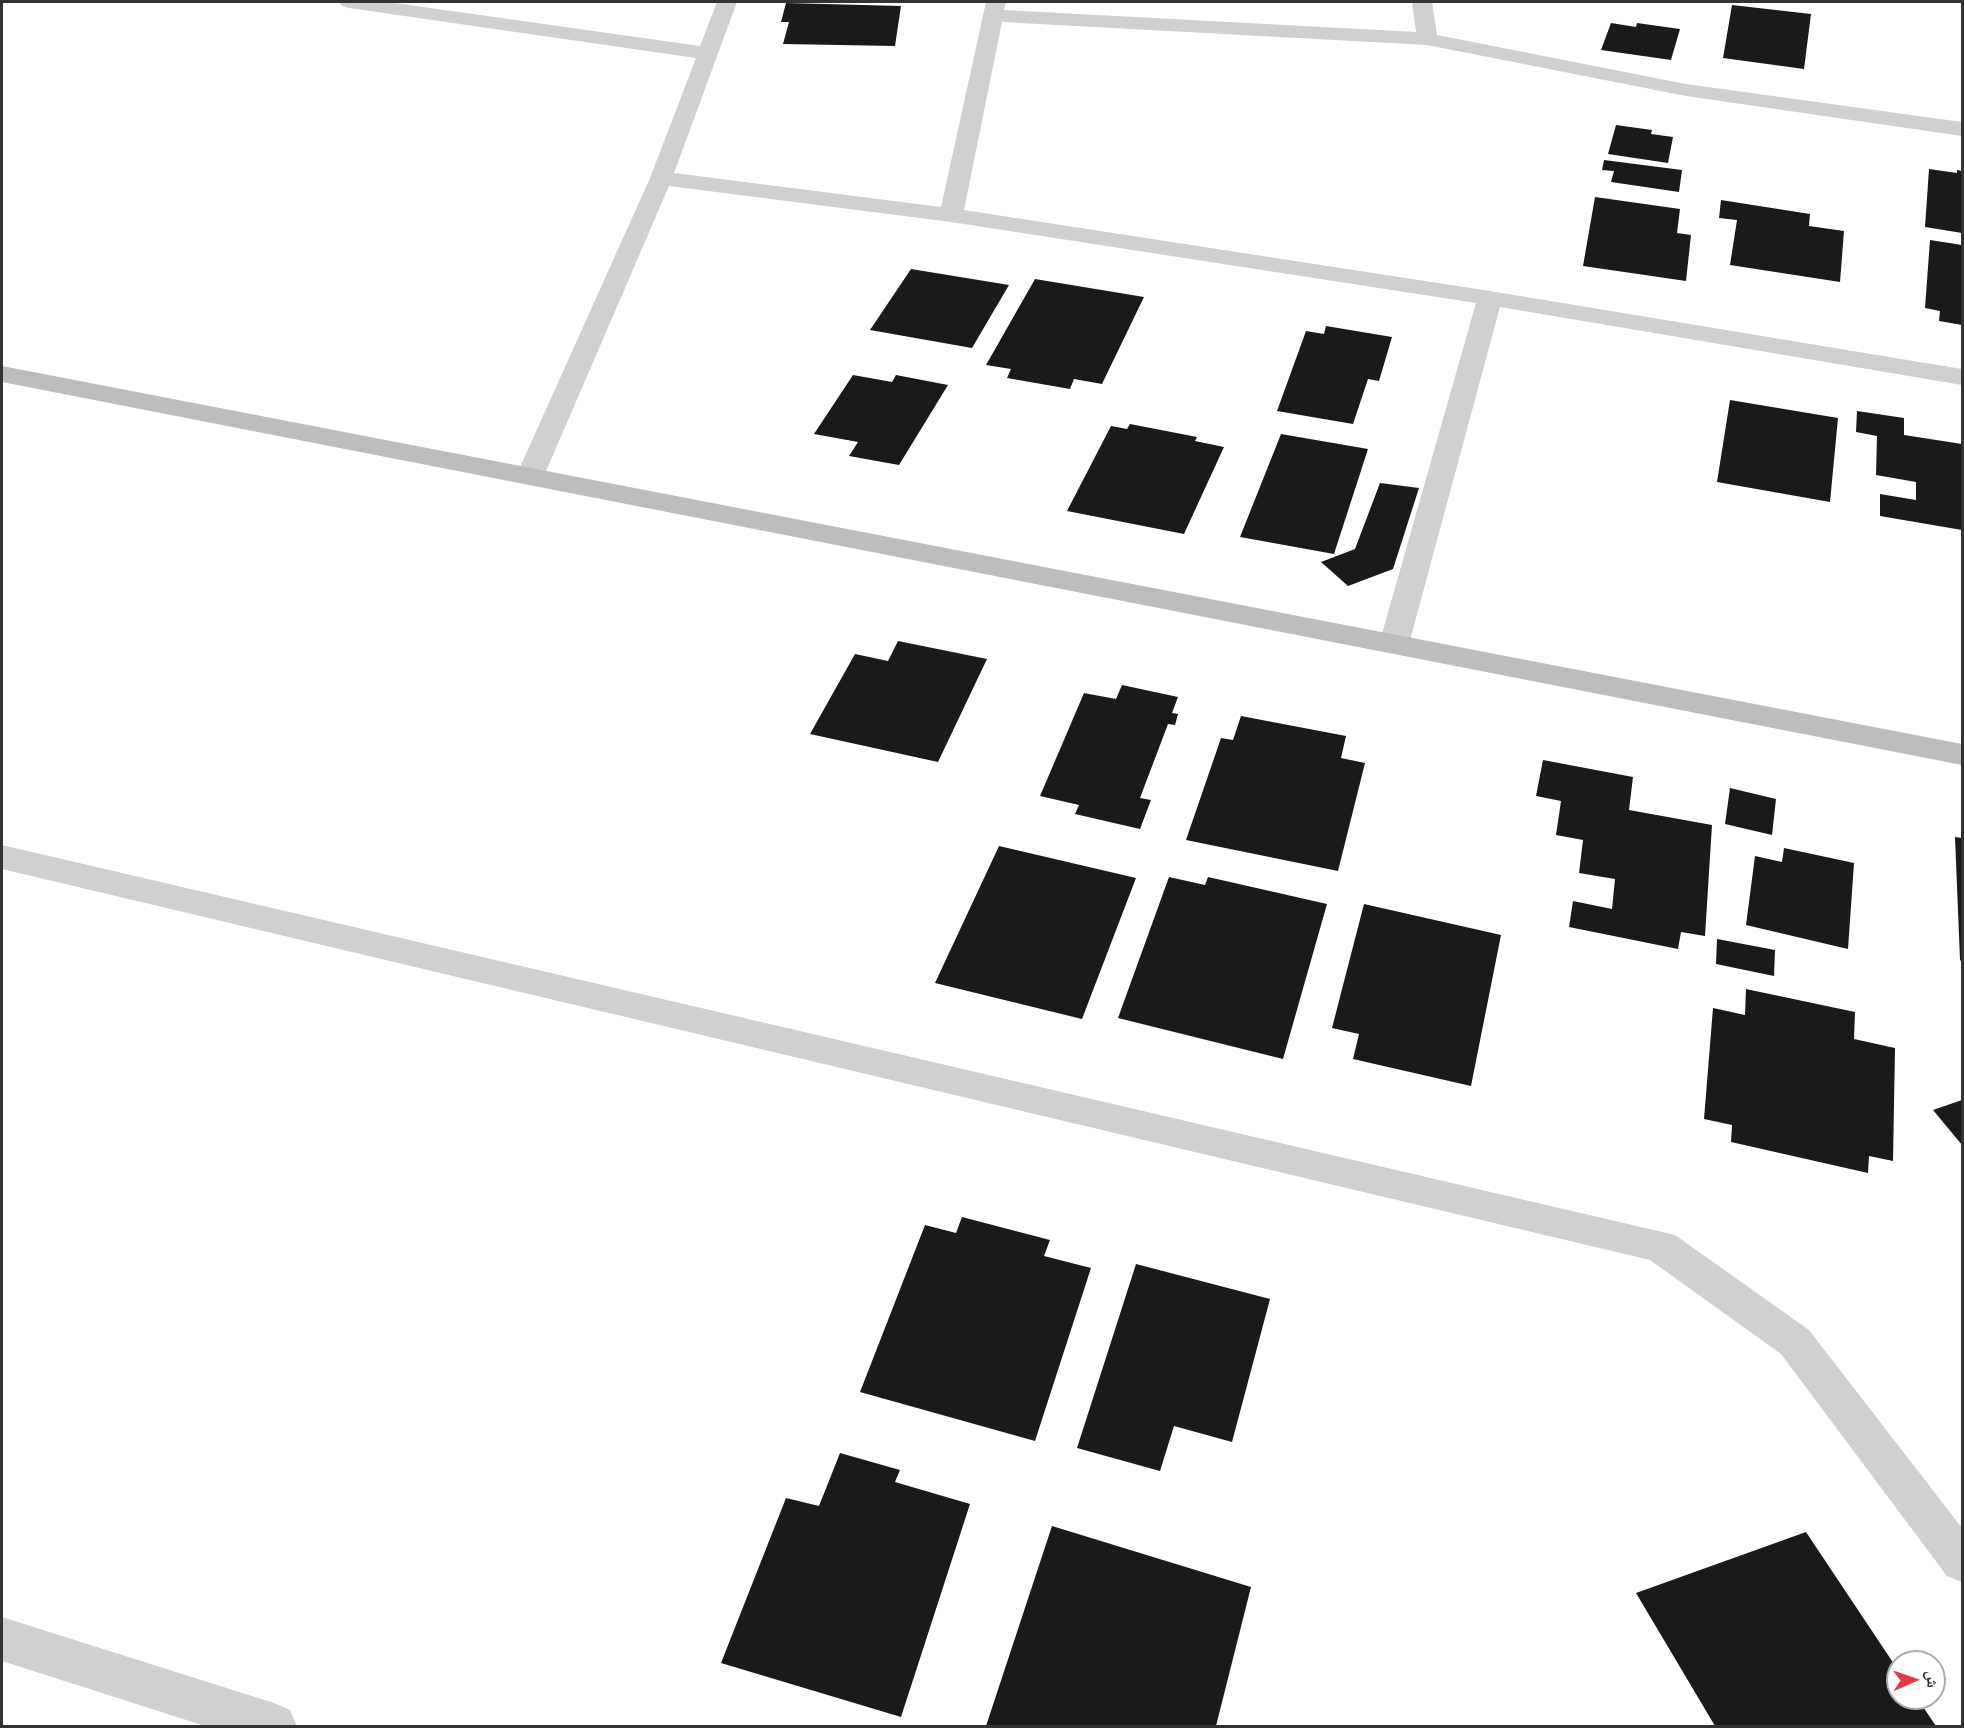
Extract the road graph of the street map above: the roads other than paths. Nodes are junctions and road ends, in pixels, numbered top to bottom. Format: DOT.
graph roads {
  1 [pos="349,2"];
  2 [pos="727,2"];
  3 [pos="1422,2"];
  4 [pos="994,8"];
  5 [pos="1427,39"];
  6 [pos="707,53"];
  7 [pos="1962,129"];
  8 [pos="661,178"];
  9 [pos="951,215"];
  10 [pos="1490,298"];
  11 [pos="2,374"];
  12 [pos="1962,377"];
  13 [pos="530,476"];
  14 [pos="1394,644"];
  15 [pos="1962,754"];
  16 [pos="2,857"];
  17 [pos="1962,1562"];
  18 [pos="2,1639"];
  19 [pos="274,1726"];
  1 -- 6 [label="street"];
  2 -- 6 [label="street"];
  3 -- 5 [label="street"];
  4 -- 5 [label="street"];
  4 -- 9 [label="street"];
  5 -- 7 [label="street"];
  6 -- 8 [label="street"];
  8 -- 9 [label="street"];
  8 -- 13 [label="street"];
  9 -- 10 [label="street"];
  10 -- 12 [label="street"];
  10 -- 14 [label="street"];
  11 -- 13 [label="street"];
  13 -- 14 [label="street"];
  14 -- 15 [label="street"];
  16 -- 17 [label="street"];
  18 -- 19 [label="street"];
}
